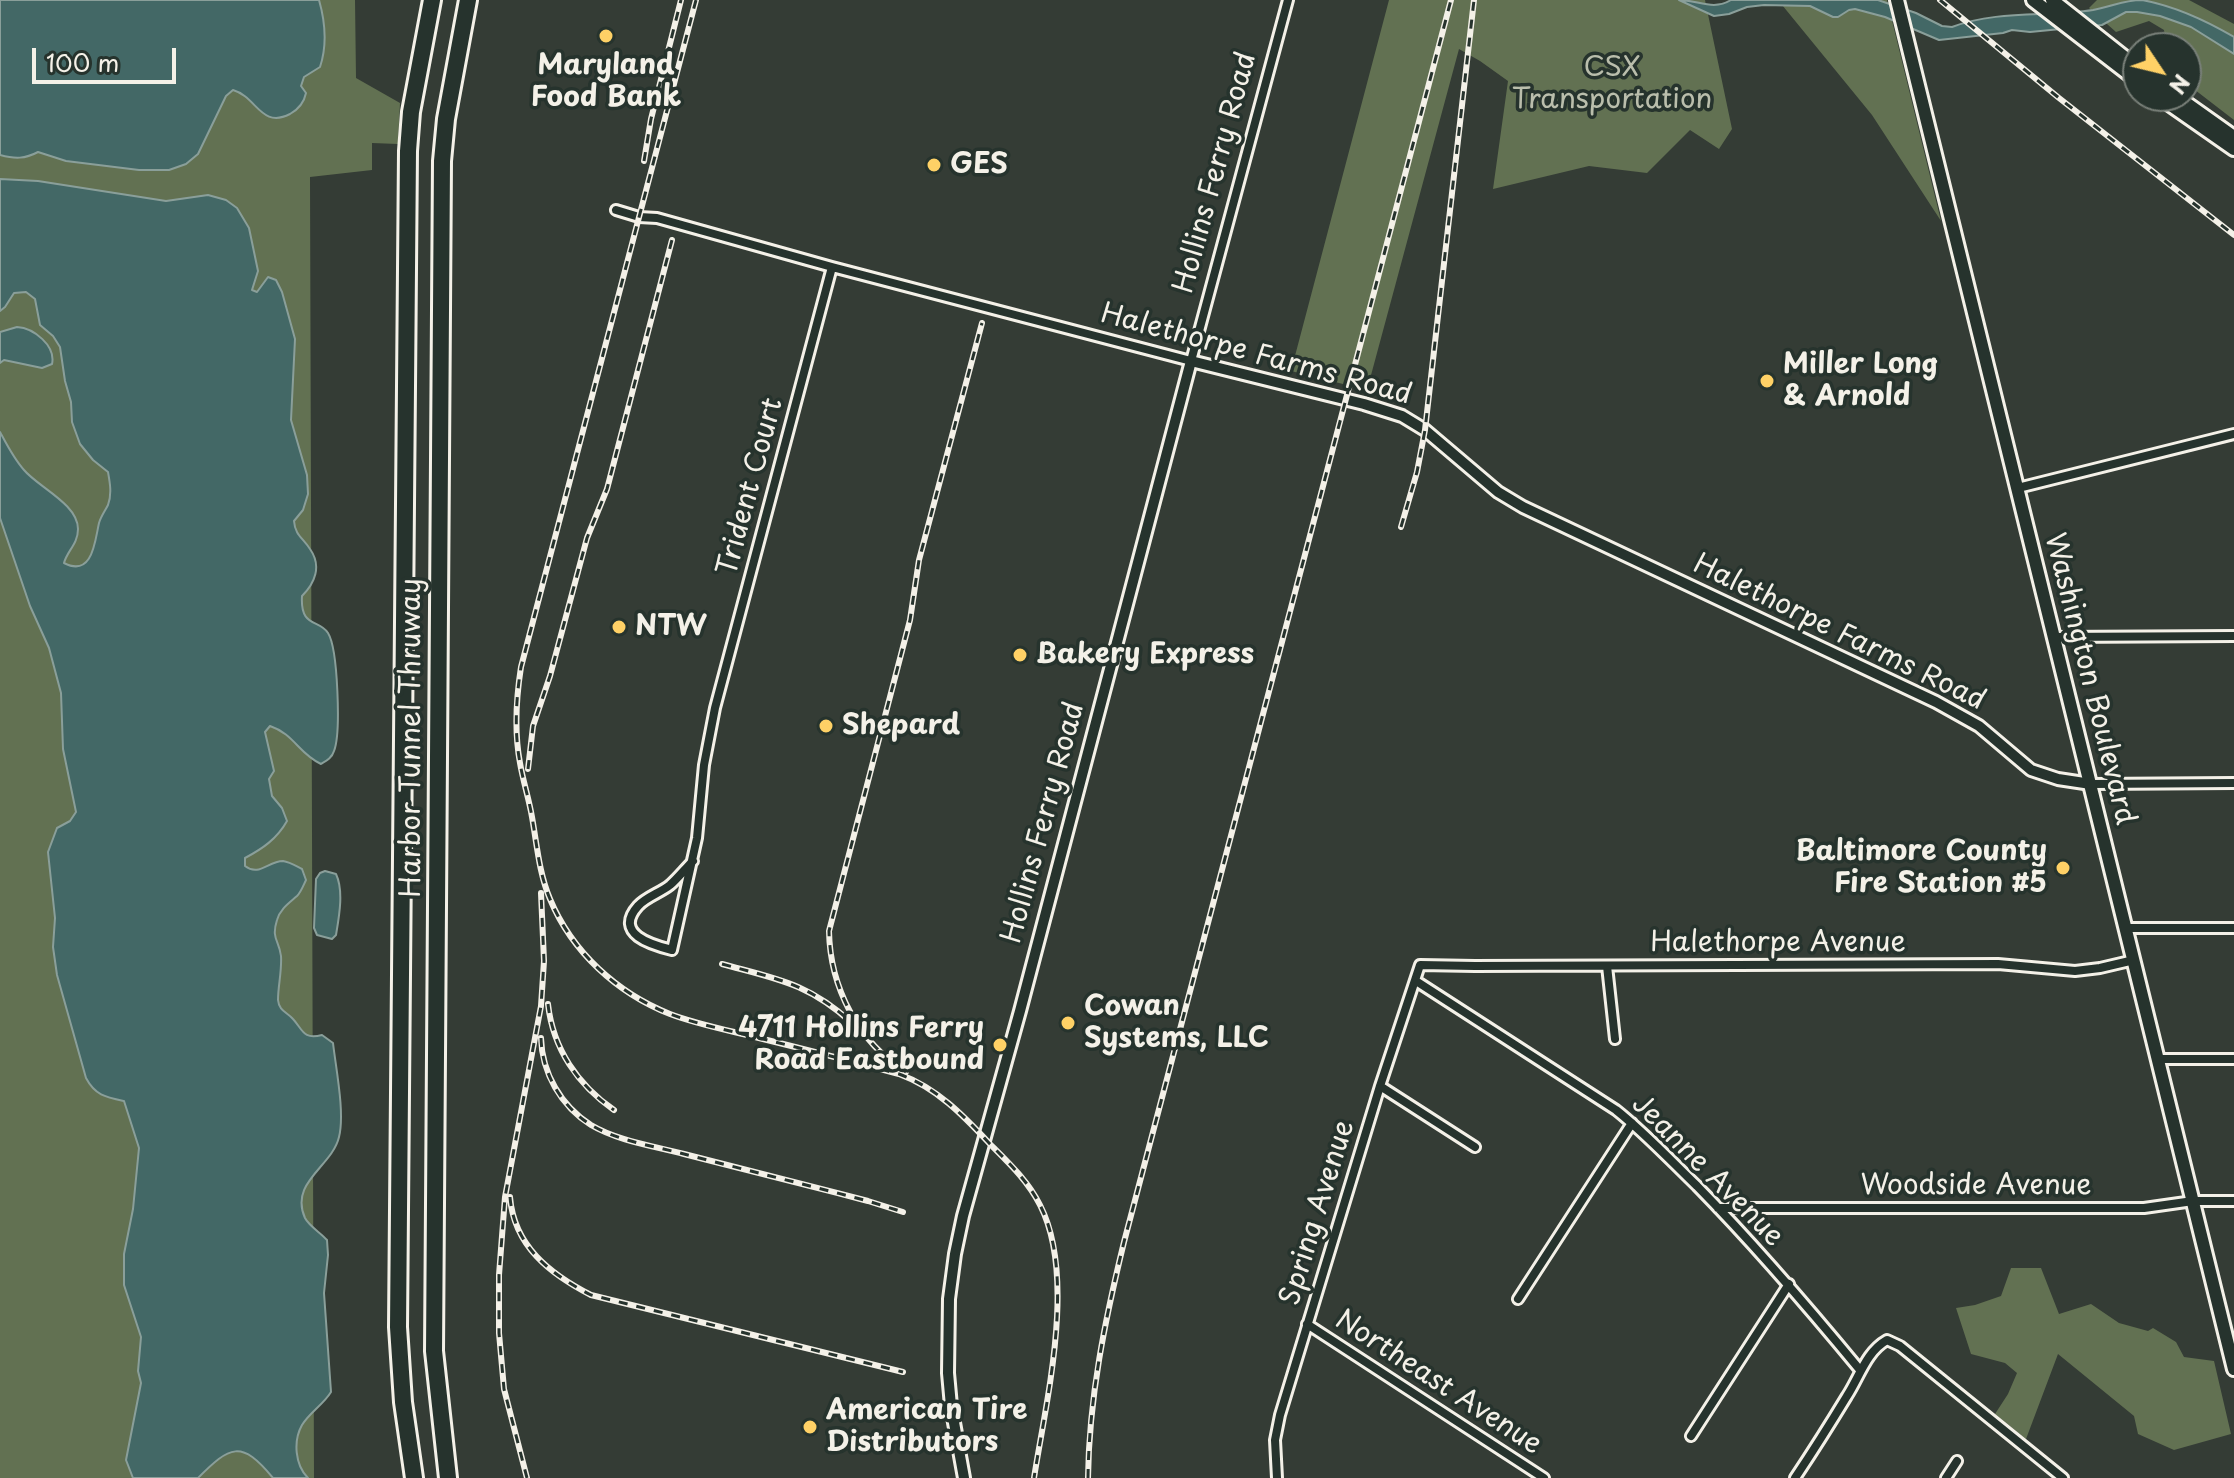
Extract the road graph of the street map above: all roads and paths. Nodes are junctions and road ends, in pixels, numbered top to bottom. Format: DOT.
graph roads {
  1 [pos="432,0"];
  2 [pos="468,0"];
  3 [pos="1288,0"];
  4 [pos="1897,0"];
  5 [pos="2033,0"];
  6 [pos="2054,7"];
  7 [pos="2122,56"];
  8 [pos="2122,69"];
  9 [pos="2181,112"];
  10 [pos="2199,112"];
  11 [pos="2234,137"];
  12 [pos="2234,149"];
  13 [pos="616,210"];
  14 [pos="832,267"];
  15 [pos="1191,361"];
  16 [pos="2234,434"];
  17 [pos="2018,488"];
  18 [pos="2234,636"];
  19 [pos="2054,637"];
  20 [pos="2234,783"];
  21 [pos="2091,784"];
  22 [pos="693,861"];
  23 [pos="2127,928"];
  24 [pos="2234,928"];
  25 [pos="2134,960"];
  26 [pos="1420,965"];
  27 [pos="1607,966"];
  28 [pos="1416,981"];
  29 [pos="1615,1039"];
  30 [pos="2158,1059"];
  31 [pos="2234,1059"];
  32 [pos="1380,1086"];
  33 [pos="1632,1123"];
  34 [pos="1475,1147"];
  35 [pos="2193,1201"];
  36 [pos="2234,1201"];
  37 [pos="1718,1208"];
  38 [pos="1789,1284"];
  39 [pos="1518,1299"];
  40 [pos="1307,1324"];
  41 [pos="2230,1333"];
  42 [pos="2234,1369"];
  43 [pos="1860,1370"];
  44 [pos="1691,1436"];
  45 [pos="1957,1461"];
  46 [pos="414,1478"];
  47 [pos="448,1478"];
  48 [pos="964,1478"];
  49 [pos="1277,1478"];
  50 [pos="1544,1478"];
  51 [pos="1795,1478"];
  52 [pos="1946,1478"];
  53 [pos="2063,1478"];
  1 -- 46 [label="highway, Harbor Tunnel Thruway"];
  2 -- 47 [label="highway, Harbor Tunnel Thruway"];
  3 -- 15 [label="street, Hollins Ferry Road"];
  4 -- 17 [label="main road, Washington Boulevard"];
  5 -- 6 [label="main road"];
  6 -- 7 [label="main road"];
  6 -- 8 [label="main road"];
  9 -- 12 [label="main road"];
  10 -- 11 [label="main road"];
  13 -- 14 [label="street, Halethorpe Farms Road"];
  14 -- 15 [label="street, Halethorpe Farms Road"];
  14 -- 22 [label="street, Trident Court"];
  15 -- 21 [label="street, Halethorpe Farms Road"];
  15 -- 48 [label="street, Hollins Ferry Road"];
  16 -- 17 [label="street"];
  17 -- 19 [label="main road, Washington Boulevard"];
  18 -- 19 [label="street"];
  19 -- 21 [label="main road, Washington Boulevard"];
  20 -- 21 [label="street"];
  21 -- 23 [label="main road, Washington Boulevard"];
  22 -- 22 [label="street, Trident Court"];
  23 -- 24 [label="street"];
  23 -- 25 [label="main road, Washington Boulevard"];
  25 -- 27 [label="street, Halethorpe Avenue"];
  25 -- 30 [label="main road, Washington Boulevard"];
  26 -- 27 [label="street, Halethorpe Avenue"];
  26 -- 28 [label="street, Spring Avenue"];
  27 -- 29 [label="street"];
  28 -- 32 [label="street, Spring Avenue"];
  28 -- 33 [label="street, Jeanne Avenue"];
  30 -- 31 [label="street"];
  30 -- 35 [label="main road, Washington Boulevard"];
  32 -- 34 [label="street"];
  32 -- 40 [label="street, Spring Avenue"];
  33 -- 37 [label="street, Jeanne Avenue"];
  33 -- 39 [label="street"];
  35 -- 36 [label="street, Woodside Avenue"];
  35 -- 37 [label="street, Woodside Avenue"];
  35 -- 41 [label="main road, Washington Boulevard"];
  37 -- 38 [label="street, Jeanne Avenue"];
  38 -- 43 [label="street, Jeanne Avenue"];
  38 -- 44 [label="street"];
  40 -- 49 [label="street, Spring Avenue"];
  40 -- 50 [label="street, Northeast Avenue"];
  41 -- 42 [label="main road, Washington Boulevard"];
  43 -- 51 [label="street"];
  43 -- 53 [label="street"];
  45 -- 52 [label="street"];
}
